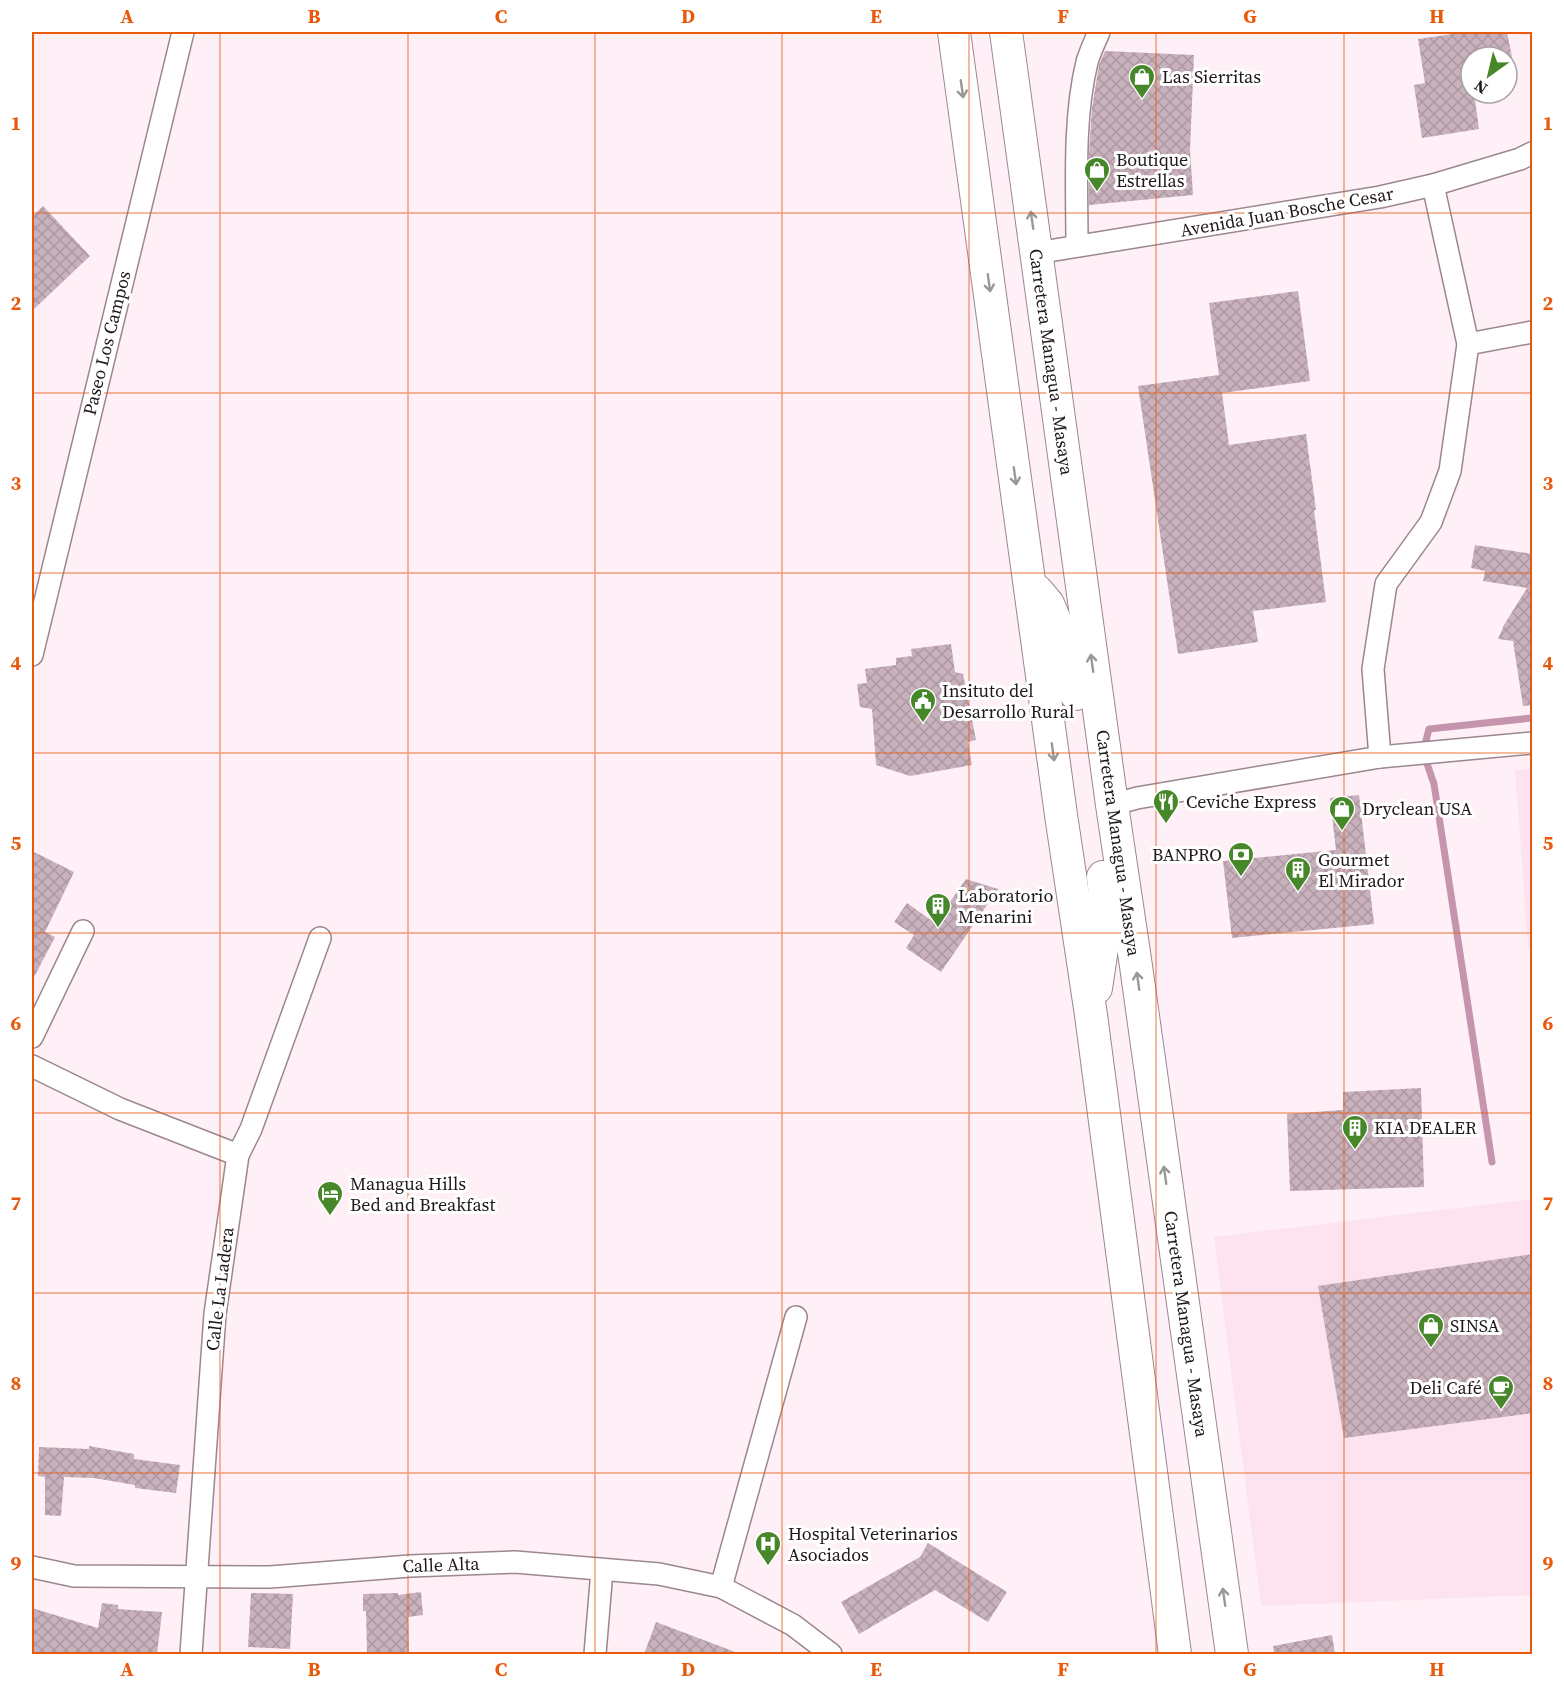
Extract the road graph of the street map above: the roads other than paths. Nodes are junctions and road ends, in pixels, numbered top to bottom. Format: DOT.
graph roads {
  1 [pos="183,32"];
  2 [pos="954,32"];
  3 [pos="1006,32"];
  4 [pos="1099,32"];
  5 [pos="1533,153"];
  6 [pos="1433,185"];
  7 [pos="1077,246"];
  8 [pos="1036,253"];
  9 [pos="1533,332"];
  10 [pos="1468,344"];
  11 [pos="1030,582"];
  12 [pos="32,655"];
  13 [pos="1533,743"];
  14 [pos="1380,757"];
  15 [pos="1112,804"];
  16 [pos="83,931"];
  17 [pos="320,938"];
  18 [pos="1091,1015"];
  19 [pos="32,1036"];
  20 [pos="32,1066"];
  21 [pos="238,1155"];
  22 [pos="796,1317"];
  23 [pos="32,1567"];
  24 [pos="602,1570"];
  25 [pos="197,1576"];
  26 [pos="721,1587"];
  27 [pos="191,1654"];
  28 [pos="595,1654"];
  29 [pos="831,1654"];
  30 [pos="1175,1654"];
  31 [pos="1232,1654"];
  1 -- 12 [label="street, Paseo Los Campos"];
  2 -- 11 [label="highway, one-way"];
  8 -- 3 [label="highway, Carretera Managua - Masaya, one-way"];
  4 -- 7 [label="street"];
  5 -- 6 [label="street, Avenida Juan Bosche Cesar"];
  6 -- 7 [label="street, Avenida Juan Bosche Cesar"];
  6 -- 10 [label="street"];
  7 -- 8 [label="street, Avenida Juan Bosche Cesar"];
  15 -- 8 [label="highway, Carretera Managua - Masaya, one-way"];
  9 -- 10 [label="street"];
  10 -- 14 [label="street"];
  11 -- 15 [label="highway"];
  11 -- 18 [label="highway, one-way"];
  13 -- 14 [label="street"];
  14 -- 15 [label="street"];
  15 -- 18 [label="highway"];
  31 -- 15 [label="highway, Carretera Managua - Masaya, one-way"];
  16 -- 19 [label="street"];
  17 -- 21 [label="street, Calle La Ladera"];
  18 -- 30 [label="highway"];
  20 -- 21 [label="street"];
  21 -- 25 [label="street, Calle La Ladera"];
  22 -- 26 [label="street"];
  23 -- 25 [label="street, Calle Alta"];
  24 -- 25 [label="street, Calle Alta"];
  24 -- 26 [label="street, Calle Alta"];
  24 -- 28 [label="street"];
  25 -- 27 [label="street, Calle La Ladera"];
  26 -- 29 [label="street, Calle Alta"];
}
